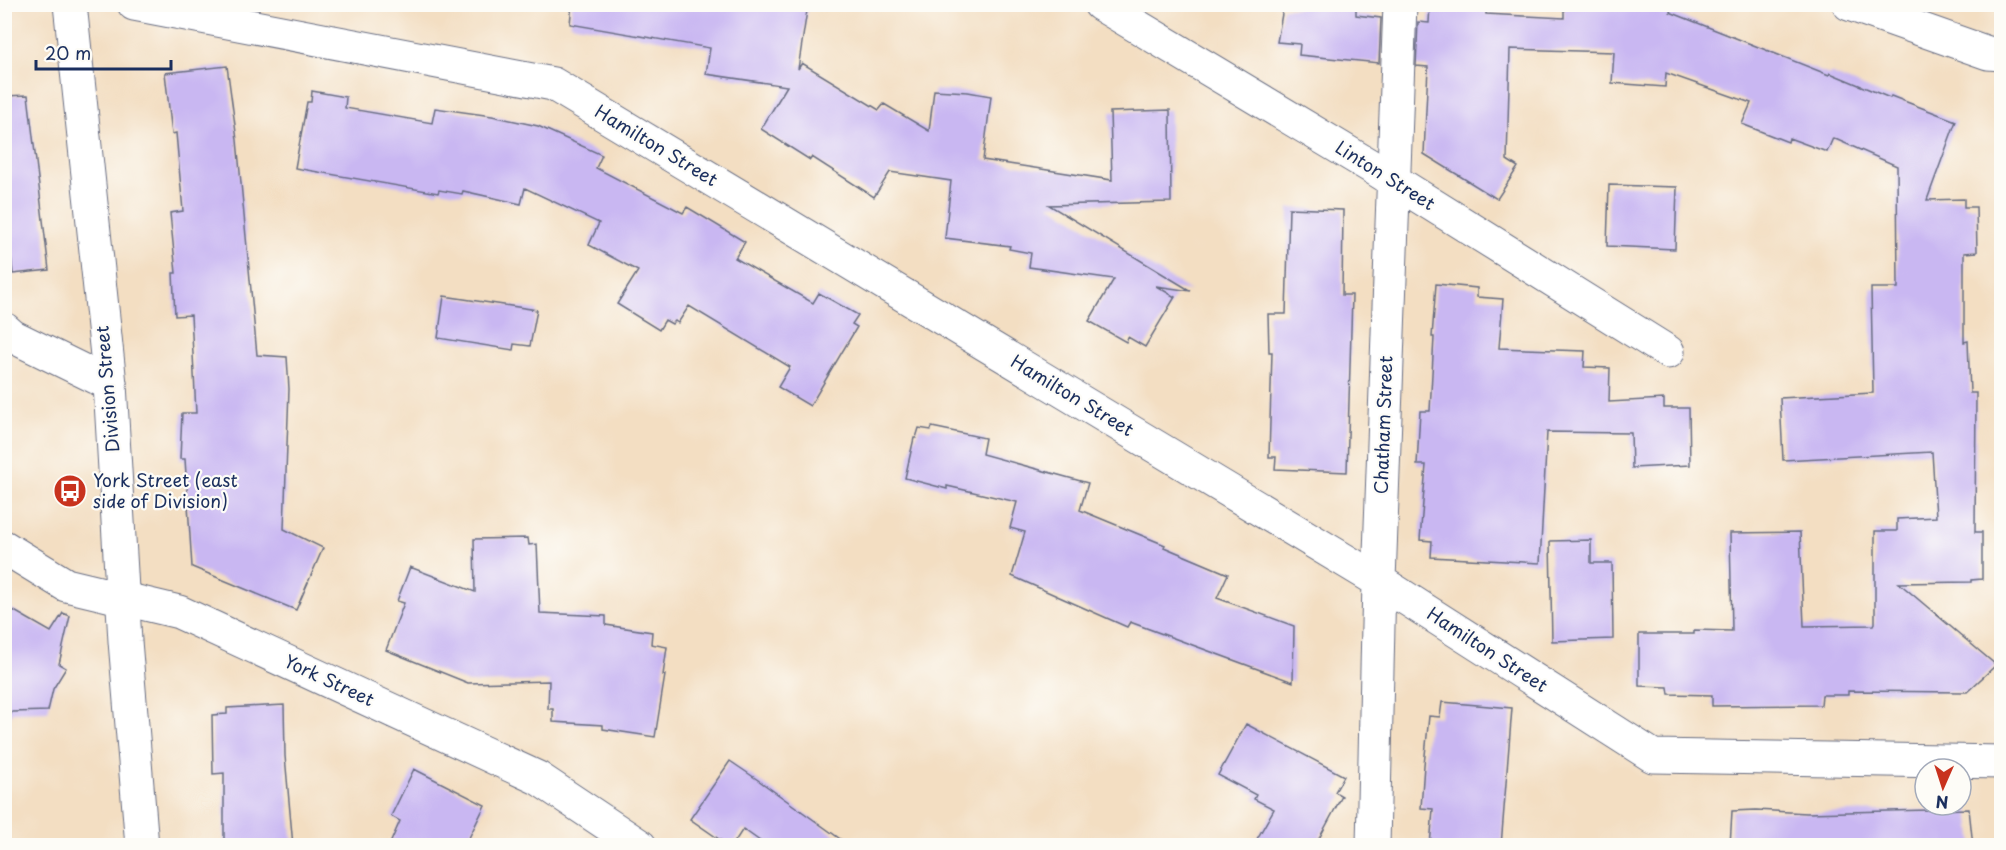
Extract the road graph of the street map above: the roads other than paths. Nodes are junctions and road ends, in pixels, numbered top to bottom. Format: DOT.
graph roads {
  1 [pos="70,4"];
  2 [pos="134,4"];
  3 [pos="1100,4"];
  4 [pos="1400,4"];
  5 [pos="1849,4"];
  6 [pos="2001,54"];
  7 [pos="1393,181"];
  8 [pos="4,329"];
  9 [pos="1668,352"];
  10 [pos="110,384"];
  11 [pos="4,547"];
  12 [pos="1379,581"];
  13 [pos="123,598"];
  14 [pos="2001,762"];
  15 [pos="142,846"];
  16 [pos="640,846"];
  17 [pos="1373,846"];
  1 -- 10 [label="street, Division Street"];
  2 -- 12 [label="street, Hamilton Street"];
  3 -- 7 [label="street, Linton Street"];
  4 -- 7 [label="street, Chatham Street"];
  5 -- 6 [label="street"];
  7 -- 9 [label="street, Linton Street"];
  7 -- 12 [label="street, Chatham Street"];
  8 -- 10 [label="street"];
  10 -- 13 [label="street, Division Street"];
  11 -- 13 [label="street, York Street"];
  12 -- 14 [label="street, Hamilton Street"];
  12 -- 17 [label="street, Chatham Street"];
  13 -- 15 [label="street, Division Street"];
  13 -- 16 [label="street, York Street"];
}
